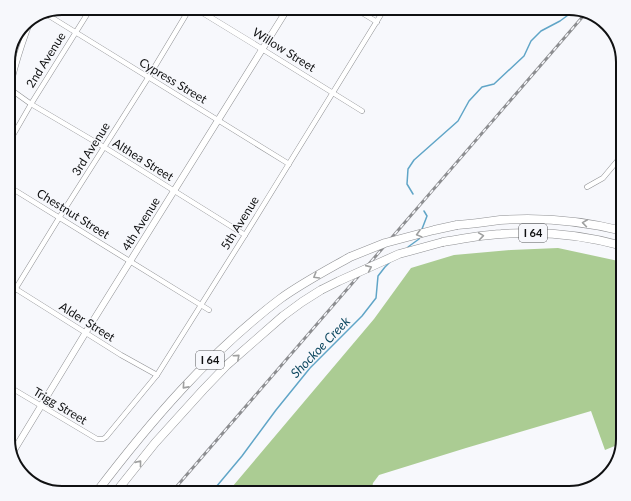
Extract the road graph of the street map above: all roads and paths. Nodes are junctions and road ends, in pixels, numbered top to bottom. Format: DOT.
graph roads {
  1 [pos="87,15"];
  2 [pos="186,15"];
  3 [pos="206,15"];
  4 [pos="284,15"];
  5 [pos="366,15"];
  6 [pos="381,15"];
  7 [pos="51,17"];
  8 [pos="377,22"];
  9 [pos="26,32"];
  10 [pos="76,32"];
  11 [pos="21,45"];
  12 [pos="262,49"];
  13 [pos="15,64"];
  14 [pos="148,78"];
  15 [pos="15,93"];
  16 [pos="333,93"];
  17 [pos="31,104"];
  18 [pos="362,111"];
  19 [pos="218,120"];
  20 [pos="15,132"];
  21 [pos="104,147"];
  22 [pos="616,162"];
  23 [pos="289,164"];
  24 [pos="588,187"];
  25 [pos="15,190"];
  26 [pos="174,191"];
  27 [pos="59,218"];
  28 [pos="616,229"];
  29 [pos="245,235"];
  30 [pos="616,244"];
  31 [pos="131,261"];
  32 [pos="16,288"];
  33 [pos="201,305"];
  34 [pos="208,310"];
  35 [pos="86,332"];
  36 [pos="157,375"];
  37 [pos="15,390"];
  38 [pos="41,406"];
  39 [pos="100,440"];
  40 [pos="16,447"];
  41 [pos="102,486"];
  42 [pos="121,486"];
  1 -- 10 [label="street, 2nd Avenue"];
  2 -- 14 [label="street, 3rd Avenue"];
  3 -- 12 [label="street, Willow Street"];
  4 -- 12 [label="main road, 4th Avenue"];
  5 -- 8 [label="street"];
  6 -- 8 [label="street, 5th Avenue"];
  7 -- 10 [label="street, Cypress Street"];
  8 -- 16 [label="street, 5th Avenue"];
  9 -- 11 [label="street"];
  10 -- 14 [label="street, Cypress Street"];
  10 -- 17 [label="street, 2nd Avenue"];
  11 -- 13 [label="street"];
  12 -- 16 [label="street, Willow Street"];
  12 -- 19 [label="main road, 4th Avenue"];
  14 -- 19 [label="street, Cypress Street"];
  14 -- 21 [label="street, 3rd Avenue"];
  15 -- 17 [label="street, Althea Street"];
  16 -- 18 [label="street, Willow Street"];
  16 -- 23 [label="street, 5th Avenue"];
  17 -- 20 [label="street, 2nd Avenue"];
  17 -- 21 [label="street, Althea Street"];
  19 -- 23 [label="street, Cypress Street"];
  19 -- 26 [label="main road, 4th Avenue"];
  21 -- 26 [label="street, Althea Street"];
  21 -- 27 [label="street, 3rd Avenue"];
  22 -- 24 [label="street"];
  23 -- 29 [label="street, 5th Avenue"];
  25 -- 27 [label="street, Chestnut Street"];
  26 -- 29 [label="street, Althea Street"];
  26 -- 31 [label="main road, 4th Avenue"];
  27 -- 31 [label="street, Chestnut Street"];
  27 -- 32 [label="street, 3rd Avenue"];
  28 -- 41 [label="highway, I 64, one-way, bridge"];
  29 -- 33 [label="street, 5th Avenue"];
  42 -- 30 [label="highway, I 64, one-way, bridge"];
  31 -- 33 [label="street, Chestnut Street"];
  31 -- 35 [label="main road, 4th Avenue"];
  32 -- 35 [label="street, Alder Street"];
  33 -- 34 [label="street, Chestnut Street"];
  33 -- 36 [label="street, 5th Avenue"];
  35 -- 36 [label="street, Alder Street"];
  35 -- 38 [label="main road, 4th Avenue"];
  36 -- 39 [label="street, 5th Avenue"];
  37 -- 38 [label="street, Trigg Street"];
  38 -- 39 [label="street, Trigg Street"];
  38 -- 40 [label="main road, 4th Avenue"];
}
